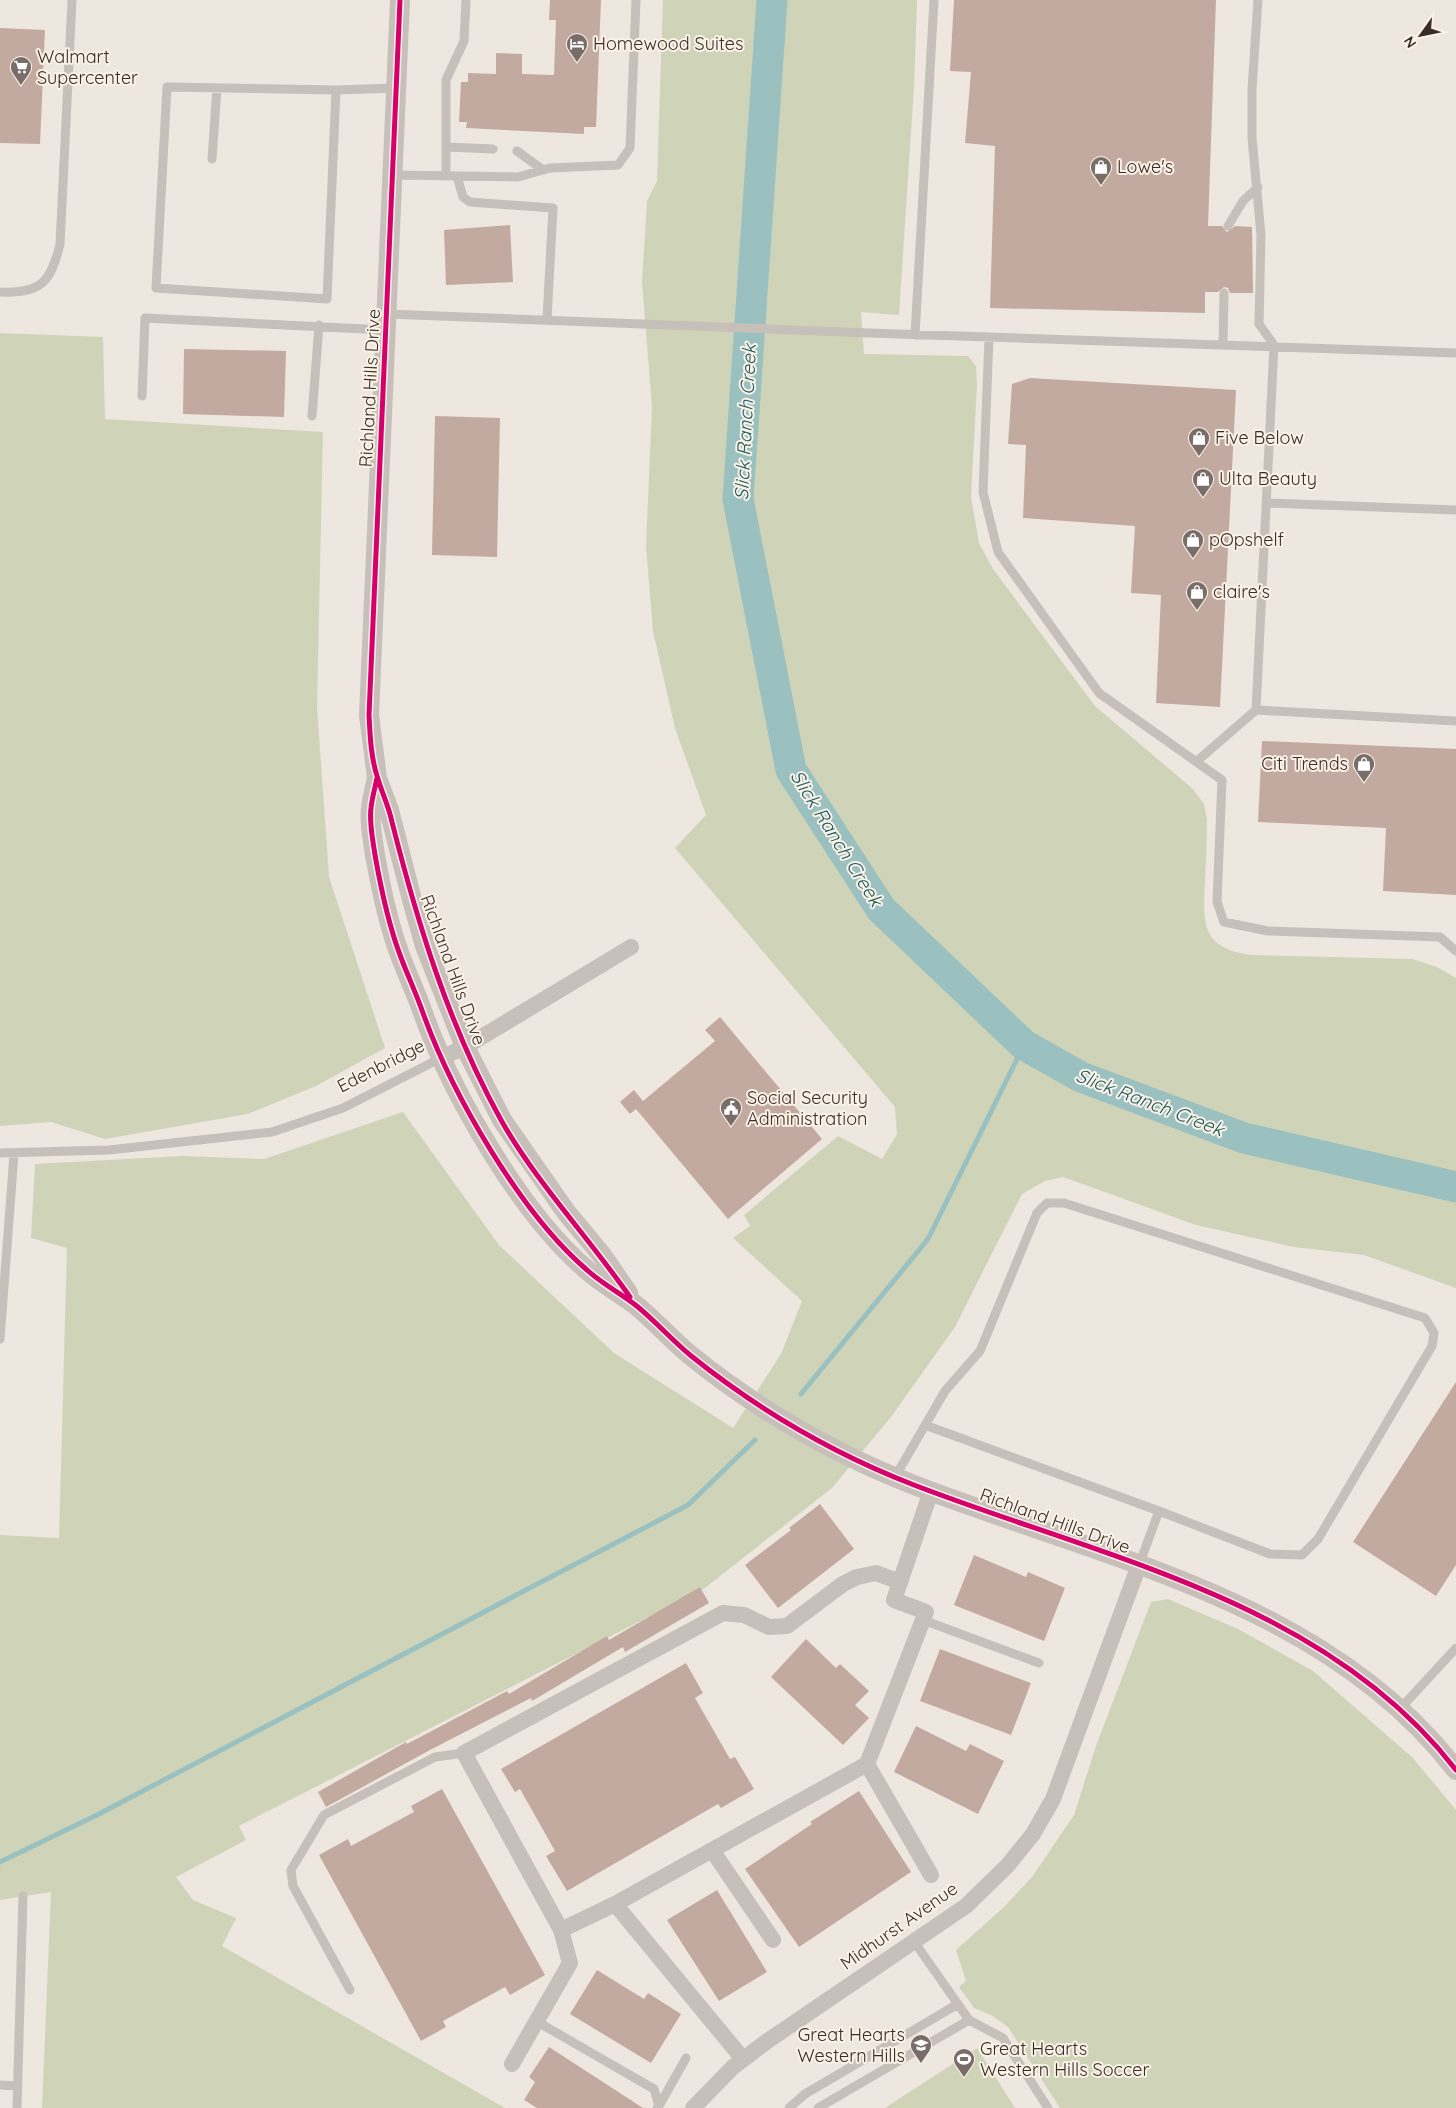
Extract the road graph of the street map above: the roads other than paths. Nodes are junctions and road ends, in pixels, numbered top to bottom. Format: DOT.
graph roads {
  1 [pos="72,0"];
  2 [pos="400,0"];
  3 [pos="466,0"];
  4 [pos="636,0"];
  5 [pos="934,0"];
  6 [pos="1258,0"];
  7 [pos="217,88"];
  8 [pos="396,88"];
  9 [pos="336,90"];
  10 [pos="446,147"];
  11 [pos="493,149"];
  12 [pos="517,151"];
  13 [pos="212,159"];
  14 [pos="543,170"];
  15 [pos="393,175"];
  16 [pos="446,176"];
  17 [pos="457,176"];
  18 [pos="1258,187"];
  19 [pos="1228,226"];
  20 [pos="0,292"];
  21 [pos="1224,292"];
  22 [pos="547,320"];
  23 [pos="386,322"];
  24 [pos="319,326"];
  25 [pos="916,335"];
  26 [pos="989,337"];
  27 [pos="1223,343"];
  28 [pos="1274,345"];
  29 [pos="1456,352"];
  30 [pos="142,396"];
  31 [pos="312,416"];
  32 [pos="1267,503"];
  33 [pos="1456,510"];
  34 [pos="1256,710"];
  35 [pos="1456,721"];
  36 [pos="1196,762"];
  37 [pos="377,778"];
  38 [pos="631,947"];
  39 [pos="1456,951"];
  40 [pos="465,1047"];
  41 [pos="441,1058"];
  42 [pos="0,1153"];
  43 [pos="14,1154"];
  44 [pos="636,1306"];
  45 [pos="0,1339"];
  46 [pos="925,1425"];
  47 [pos="895,1477"];
  48 [pos="932,1491"];
  49 [pos="1159,1511"];
  50 [pos="1139,1565"];
  51 [pos="900,1582"];
  52 [pos="923,1620"];
  53 [pos="1456,1648"];
  54 [pos="1039,1664"];
  55 [pos="1399,1710"];
  56 [pos="464,1753"];
  57 [pos="867,1764"];
  58 [pos="1456,1770"];
  59 [pos="712,1850"];
  60 [pos="931,1875"];
  61 [pos="23,1896"];
  62 [pos="615,1904"];
  63 [pos="561,1930"];
  64 [pos="774,1940"];
  65 [pos="913,1940"];
  66 [pos="350,1990"];
  67 [pos="958,2004"];
  68 [pos="969,2020"];
  69 [pos="536,2021"];
  70 [pos="686,2058"];
  71 [pos="744,2059"];
  72 [pos="512,2064"];
  73 [pos="0,2085"];
  74 [pos="18,2086"];
  75 [pos="658,2107"];
  76 [pos="16,2108"];
  77 [pos="693,2108"];
  78 [pos="789,2108"];
  79 [pos="818,2108"];
  80 [pos="1048,2108"];
  1 -- 20 [label="lane"];
  2 -- 8 [label="street, Richland Hills Drive"];
  3 -- 10 [label="lane"];
  4 -- 14 [label="lane"];
  5 -- 25 [label="lane"];
  6 -- 18 [label="lane"];
  7 -- 9 [label="lane"];
  7 -- 9 [label="lane"];
  7 -- 13 [label="lane"];
  8 -- 9 [label="lane"];
  8 -- 15 [label="street, Richland Hills Drive"];
  10 -- 11 [label="lane"];
  10 -- 16 [label="lane"];
  12 -- 14 [label="lane"];
  14 -- 17 [label="lane"];
  15 -- 16 [label="lane"];
  15 -- 23 [label="street, Richland Hills Drive"];
  16 -- 17 [label="lane"];
  17 -- 22 [label="lane"];
  18 -- 19 [label="lane"];
  18 -- 28 [label="lane"];
  21 -- 27 [label="lane"];
  22 -- 23 [label="lane"];
  22 -- 25 [label="lane"];
  23 -- 24 [label="lane"];
  23 -- 37 [label="street, Richland Hills Drive"];
  24 -- 30 [label="lane"];
  24 -- 31 [label="lane"];
  25 -- 26 [label="lane"];
  26 -- 27 [label="lane"];
  26 -- 36 [label="lane"];
  27 -- 28 [label="lane"];
  28 -- 29 [label="lane"];
  28 -- 32 [label="lane"];
  32 -- 33 [label="lane"];
  32 -- 34 [label="lane"];
  34 -- 35 [label="lane"];
  34 -- 36 [label="lane"];
  36 -- 39 [label="lane"];
  37 -- 40 [label="street, Richland Hills Drive"];
  37 -- 41 [label="street, Richland Hills Drive"];
  38 -- 40 [label="street, Edenbridge"];
  40 -- 41 [label="street, Edenbridge"];
  40 -- 44 [label="street, Richland Hills Drive"];
  41 -- 43 [label="lane, Edenbridge"];
  41 -- 44 [label="street, Richland Hills Drive"];
  42 -- 43 [label="lane, Edenbridge"];
  43 -- 45 [label="lane"];
  44 -- 47 [label="street, Richland Hills Drive"];
  46 -- 47 [label="lane"];
  46 -- 49 [label="lane"];
  46 -- 49 [label="lane"];
  47 -- 48 [label="street, Richland Hills Drive"];
  48 -- 50 [label="street, Richland Hills Drive"];
  48 -- 51 [label="street"];
  49 -- 50 [label="lane"];
  50 -- 55 [label="street, Richland Hills Drive"];
  50 -- 65 [label="street, Midhurst Avenue"];
  51 -- 52 [label="street"];
  51 -- 56 [label="street"];
  52 -- 54 [label="lane"];
  52 -- 57 [label="street"];
  53 -- 55 [label="lane"];
  55 -- 58 [label="street, Richland Hills Drive"];
  56 -- 63 [label="street"];
  56 -- 66 [label="lane"];
  57 -- 59 [label="street"];
  57 -- 60 [label="street"];
  59 -- 62 [label="street"];
  59 -- 64 [label="street"];
  61 -- 74 [label="lane"];
  62 -- 63 [label="street"];
  62 -- 71 [label="street"];
  63 -- 69 [label="street"];
  65 -- 67 [label="lane"];
  65 -- 71 [label="street, Midhurst Avenue"];
  67 -- 68 [label="lane"];
  67 -- 78 [label="lane"];
  68 -- 79 [label="lane"];
  68 -- 80 [label="lane"];
  69 -- 72 [label="street"];
  69 -- 75 [label="lane"];
  70 -- 75 [label="lane"];
  71 -- 77 [label="street, Midhurst Avenue"];
  73 -- 74 [label="lane"];
  74 -- 76 [label="lane"];
}
